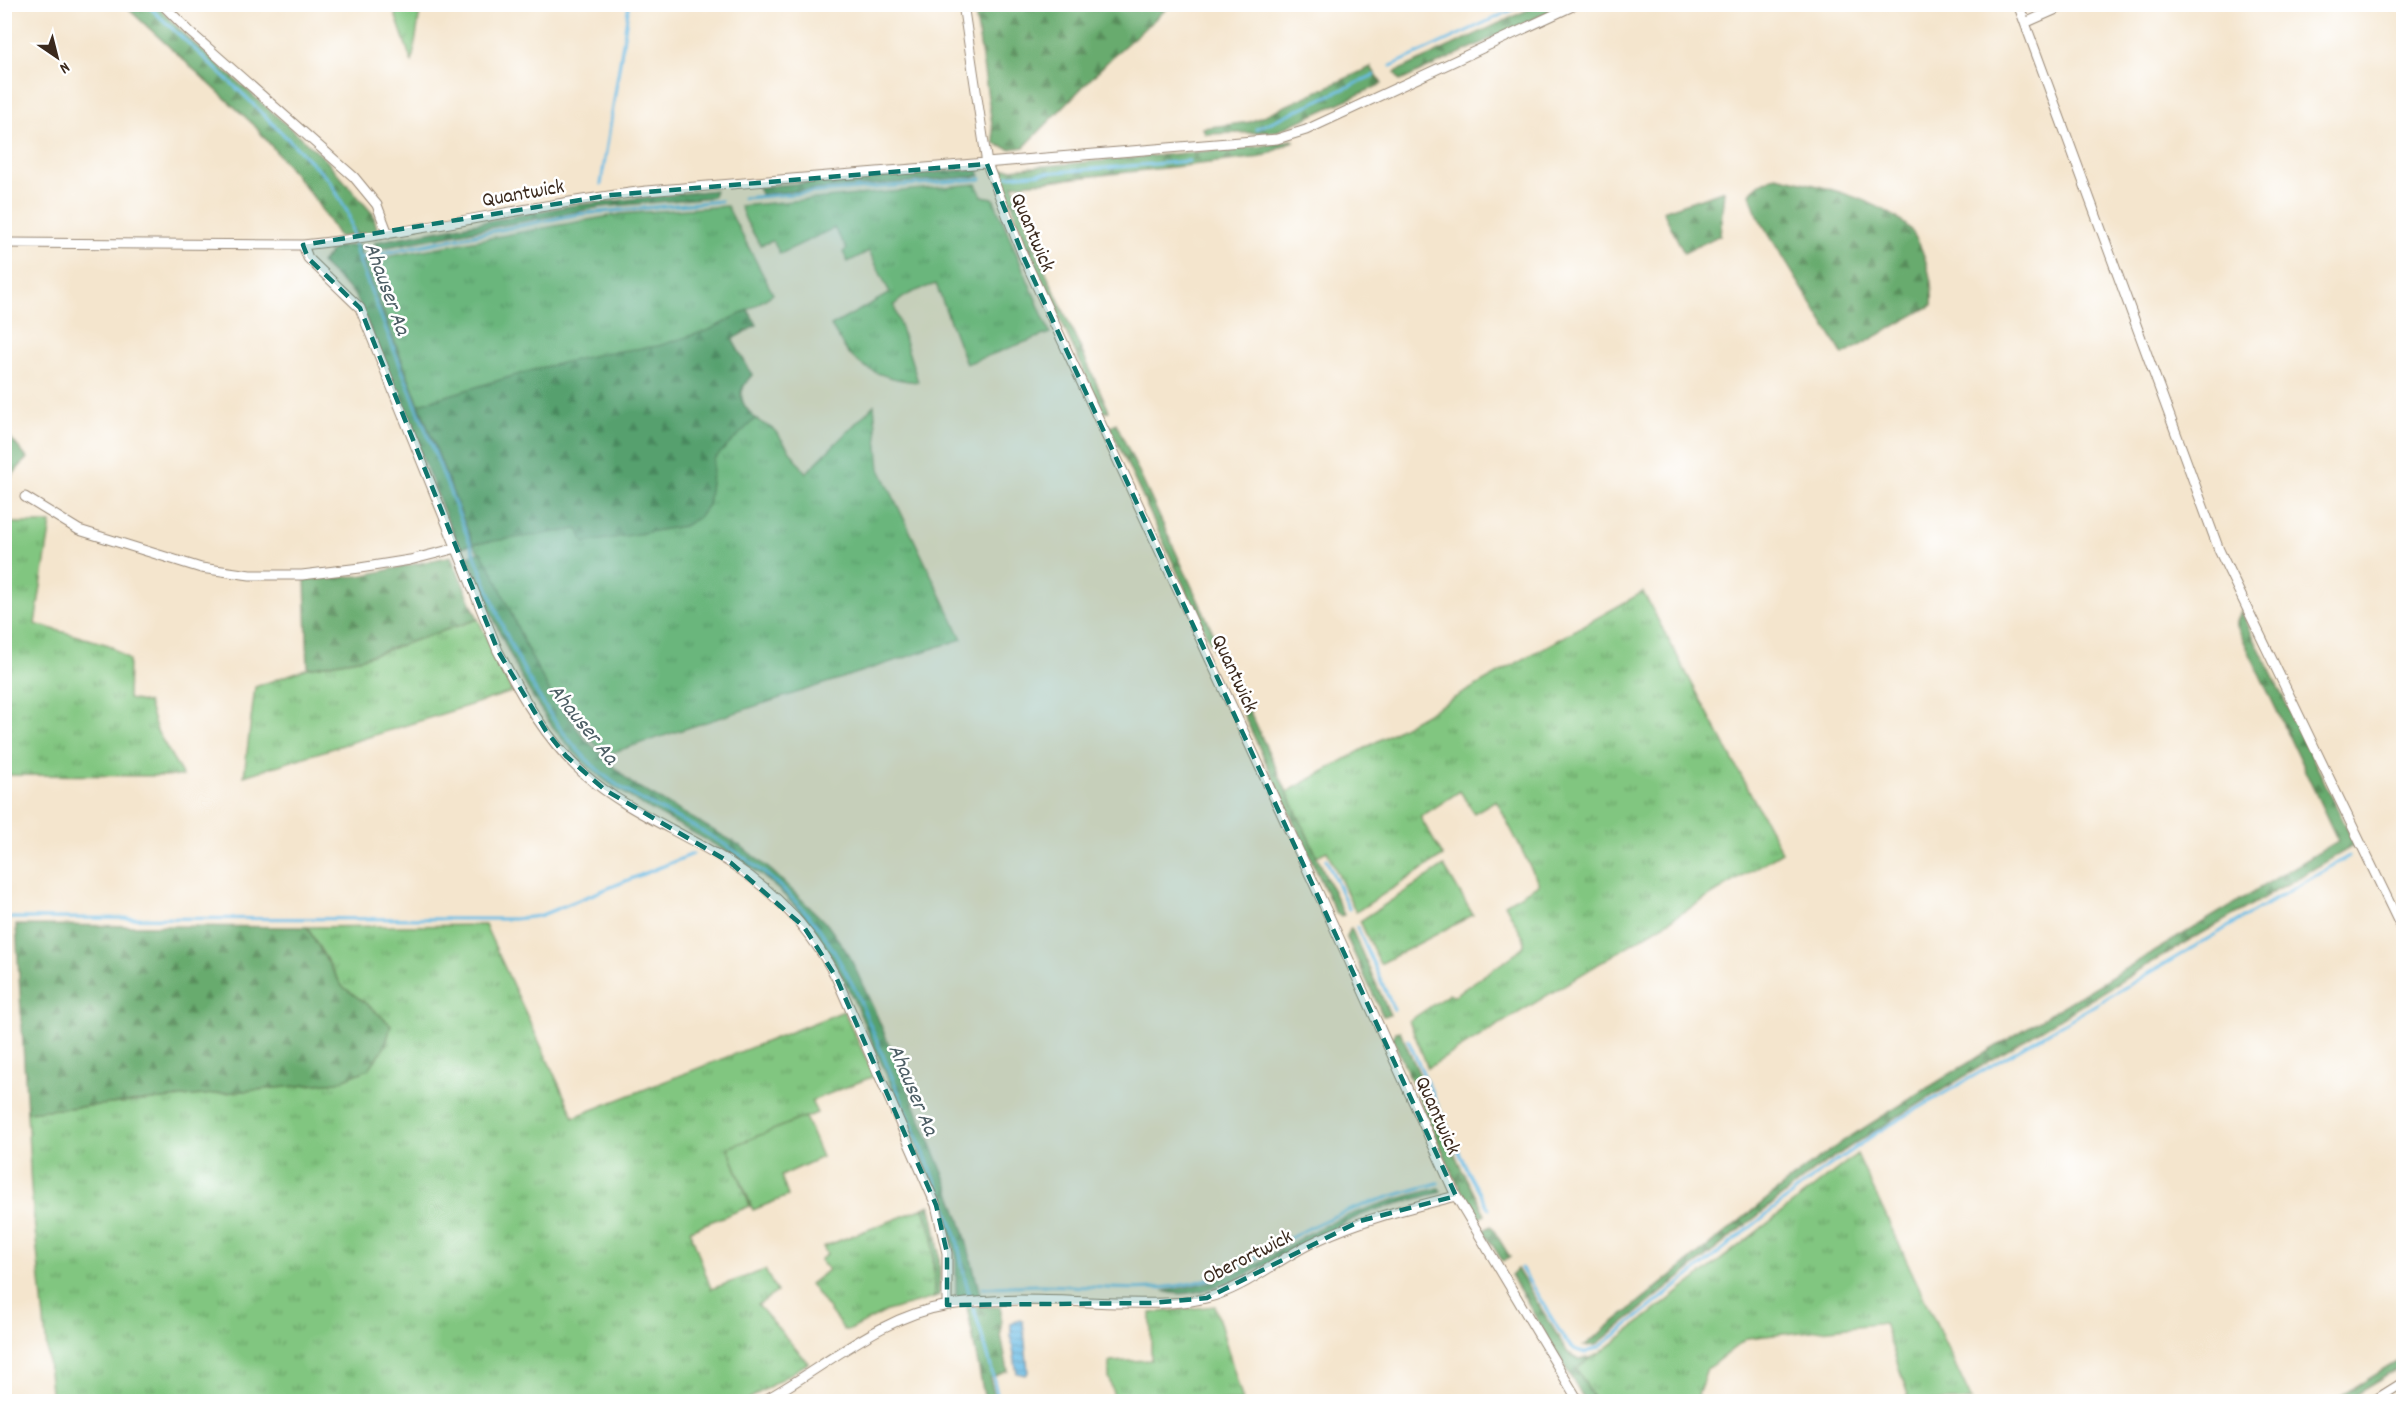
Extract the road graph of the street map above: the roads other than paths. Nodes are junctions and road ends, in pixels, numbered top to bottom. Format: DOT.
graph roads {
  1 [pos="162,4"];
  2 [pos="963,4"];
  3 [pos="1577,4"];
  4 [pos="2018,4"];
  5 [pos="2068,4"];
  6 [pos="2025,23"];
  7 [pos="987,164"];
  8 [pos="388,234"];
  9 [pos="4,243"];
  10 [pos="303,245"];
  11 [pos="25,497"];
  12 [pos="457,548"];
  13 [pos="2403,933"];
  14 [pos="1456,1196"];
  15 [pos="947,1305"];
  16 [pos="2403,1382"];
  17 [pos="760,1401"];
  18 [pos="1579,1401"];
  19 [pos="2372,1401"];
  1 -- 8 [label="street"];
  2 -- 7 [label="street, Quantwick"];
  3 -- 7 [label="street, Quantwick"];
  4 -- 6 [label="street"];
  5 -- 6 [label="street"];
  6 -- 13 [label="street"];
  7 -- 8 [label="street, Quantwick"];
  7 -- 14 [label="street, Quantwick"];
  8 -- 10 [label="street, Quantwick"];
  9 -- 10 [label="street, Quantwick"];
  10 -- 12 [label="street"];
  11 -- 12 [label="street"];
  12 -- 15 [label="street"];
  14 -- 15 [label="street, Oberortwick"];
  14 -- 18 [label="street"];
  15 -- 17 [label="street, Oberortwick"];
  16 -- 19 [label="street"];
}
